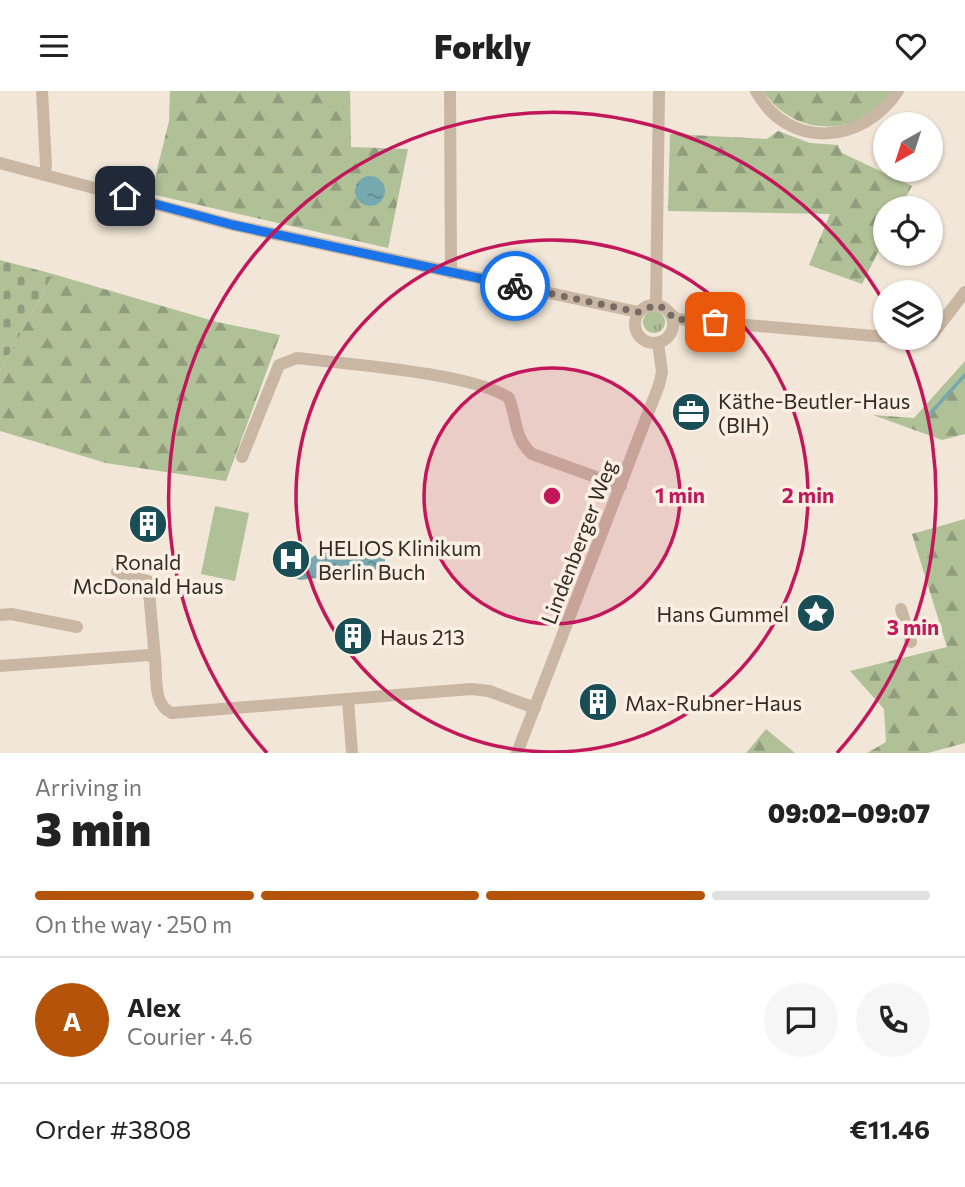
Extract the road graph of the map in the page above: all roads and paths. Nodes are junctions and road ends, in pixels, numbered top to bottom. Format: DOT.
graph roads {
  1 [pos="42,91"];
  2 [pos="450,91"];
  3 [pos="659,91"];
  4 [pos="756,91"];
  5 [pos="898,91"];
  6 [pos="0,163"];
  7 [pos="44,175"];
  8 [pos="451,273"];
  9 [pos="965,292"];
  10 [pos="656,305"];
  11 [pos="638,312"];
  12 [pos="671,314"];
  13 [pos="943,320"];
  14 [pos="873,337"];
  15 [pos="657,343"];
  16 [pos="242,457"];
  17 [pos="621,486"];
  18 [pos="117,572"];
  19 [pos="901,609"];
  20 [pos="0,615"];
  21 [pos="77,627"];
  22 [pos="911,642"];
  23 [pos="155,659"];
  24 [pos="0,666"];
  25 [pos="348,700"];
  26 [pos="535,708"];
  27 [pos="352,753"];
  28 [pos="517,753"];
  1 -- 7 [label="street"];
  2 -- 8 [label="street"];
  3 -- 10 [label="street"];
  4 -- 5 [label="street"];
  6 -- 7 [label="street"];
  7 -- 8 [label="street"];
  8 -- 11 [label="street"];
  9 -- 13 [label="street"];
  10 -- 11 [label="street"];
  10 -- 12 [label="street"];
  11 -- 15 [label="street"];
  12 -- 14 [label="street"];
  12 -- 15 [label="street"];
  15 -- 17 [label="street, Lindenberger Weg"];
  16 -- 17 [label="street"];
  17 -- 26 [label="street, Lindenberger Weg"];
  18 -- 23 [label="street"];
  19 -- 22 [label="street"];
  20 -- 21 [label="street"];
  23 -- 24 [label="street"];
  23 -- 25 [label="street"];
  25 -- 26 [label="street"];
  25 -- 27 [label="street"];
  26 -- 28 [label="street, Lindenberger Weg"];
}
